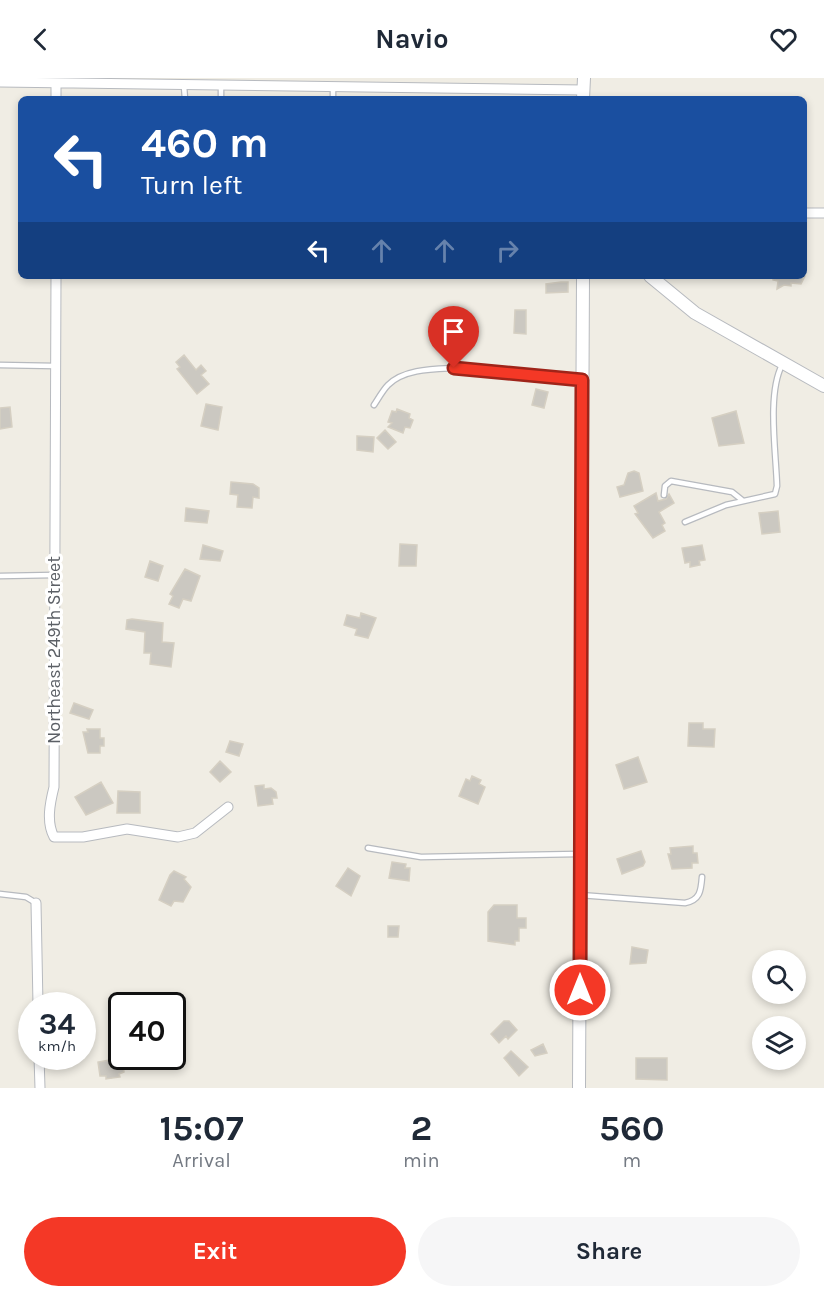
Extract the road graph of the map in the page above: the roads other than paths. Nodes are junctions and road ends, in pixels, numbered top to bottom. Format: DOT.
graph roads {
  1 [pos="0,82"];
  2 [pos="56,84"];
  3 [pos="184,86"];
  4 [pos="221,86"];
  5 [pos="333,87"];
  6 [pos="584,89"];
  7 [pos="56,96"];
  8 [pos="185,96"];
  9 [pos="221,96"];
  10 [pos="333,96"];
  11 [pos="807,213"];
  12 [pos="824,213"];
  13 [pos="56,279"];
  14 [pos="583,279"];
  15 [pos="654,279"];
  16 [pos="783,363"];
  17 [pos="0,365"];
  18 [pos="55,366"];
  19 [pos="582,380"];
  20 [pos="824,386"];
  21 [pos="374,405"];
  22 [pos="664,495"];
  23 [pos="742,500"];
  24 [pos="685,522"];
  25 [pos="54,575"];
  26 [pos="0,576"];
  27 [pos="228,807"];
  28 [pos="368,848"];
  29 [pos="580,854"];
  30 [pos="702,877"];
  31 [pos="0,894"];
  32 [pos="580,895"];
  33 [pos="36,903"];
  34 [pos="38,992"];
  35 [pos="39,1070"];
  36 [pos="40,1088"];
  37 [pos="579,1088"];
  1 -- 2 [label="street"];
  2 -- 3 [label="street"];
  2 -- 7 [label="street"];
  3 -- 4 [label="street"];
  3 -- 8 [label="lane"];
  4 -- 5 [label="street"];
  4 -- 9 [label="lane"];
  5 -- 6 [label="street"];
  5 -- 10 [label="lane"];
  11 -- 12 [label="street"];
  13 -- 18 [label="street, Northeast 249th Street"];
  14 -- 19 [label="street"];
  15 -- 16 [label="street"];
  16 -- 20 [label="street"];
  16 -- 23 [label="lane"];
  17 -- 18 [label="lane"];
  18 -- 25 [label="street, Northeast 249th Street"];
  19 -- 21 [label="lane"];
  19 -- 29 [label="street"];
  22 -- 23 [label="lane"];
  23 -- 24 [label="lane"];
  25 -- 26 [label="lane"];
  25 -- 27 [label="street, Northeast 249th Street"];
  28 -- 29 [label="lane"];
  29 -- 32 [label="street"];
  30 -- 32 [label="lane"];
  31 -- 33 [label="lane"];
  32 -- 37 [label="street"];
  33 -- 34 [label="street"];
  35 -- 36 [label="street"];
}
